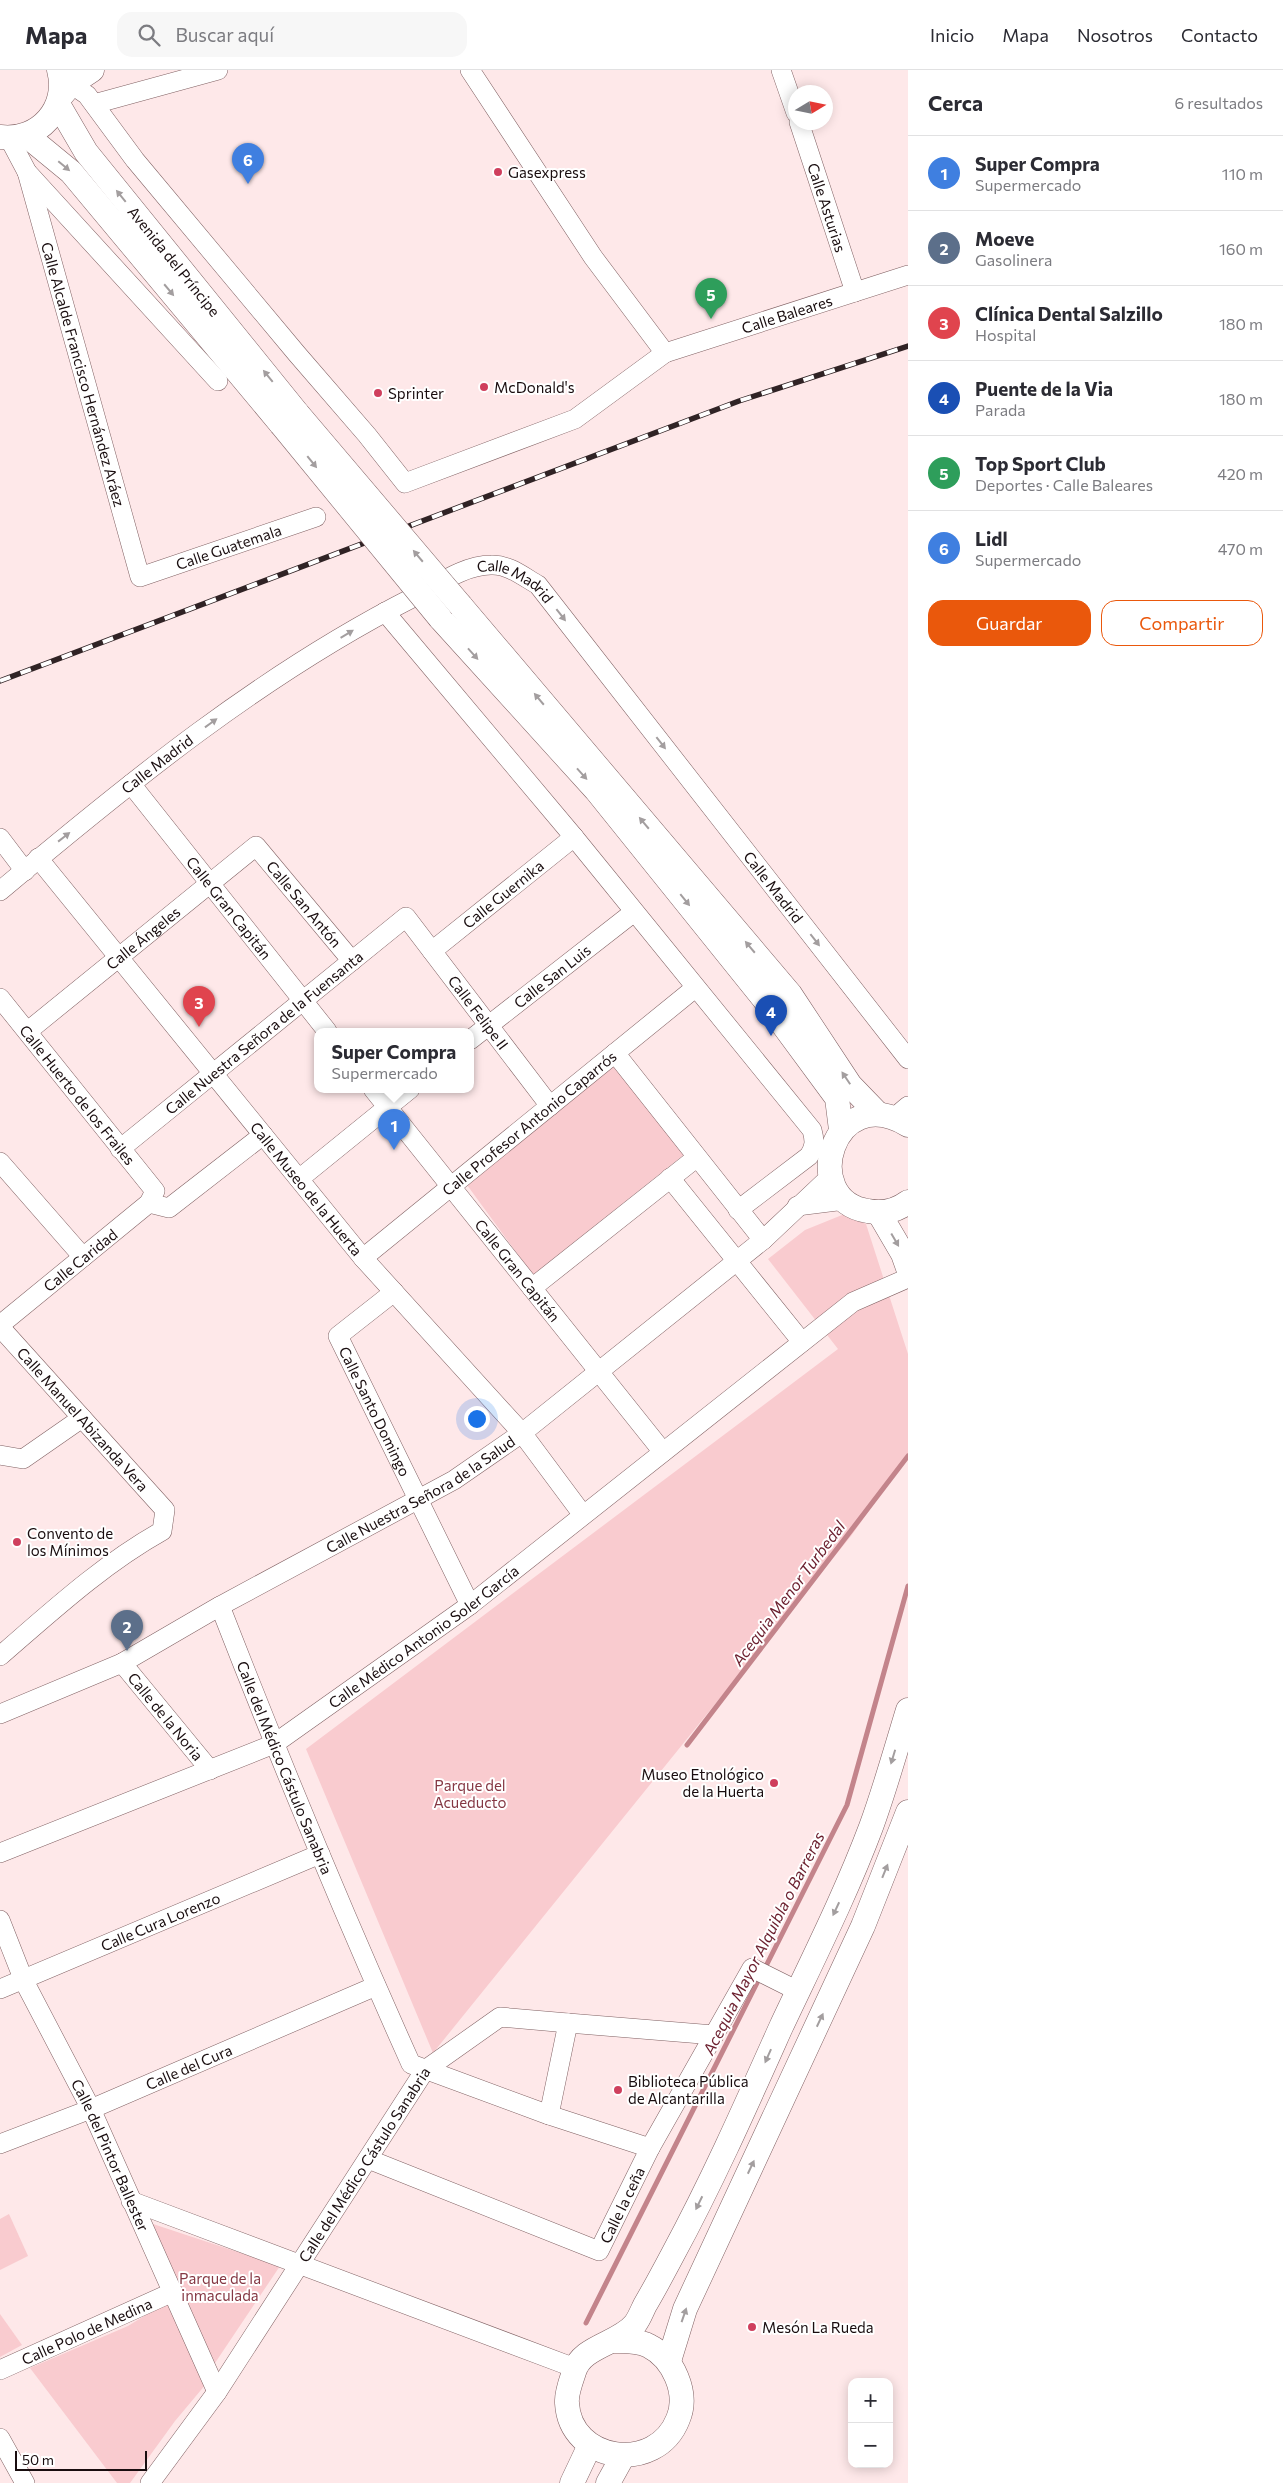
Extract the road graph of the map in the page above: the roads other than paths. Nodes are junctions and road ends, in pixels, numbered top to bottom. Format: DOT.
graph roads {
  1 [pos="92,70"];
  2 [pos="218,70"];
  3 [pos="470,70"];
  4 [pos="781,70"];
  5 [pos="62,89"];
  6 [pos="788,90"];
  7 [pos="94,104"];
  8 [pos="802,130"];
  9 [pos="12,137"];
  10 [pos="27,172"];
  11 [pos="908,275"];
  12 [pos="855,292"];
  13 [pos="665,353"];
  14 [pos="218,382"];
  15 [pos="289,419"];
  16 [pos="316,517"];
  17 [pos="140,577"];
  18 [pos="385,612"];
  19 [pos="131,784"];
  20 [pos="574,837"];
  21 [pos="0,838"];
  22 [pos="256,846"];
  23 [pos="31,864"];
  24 [pos="210,884"];
  25 [pos="0,891"];
  26 [pos="634,912"];
  27 [pos="406,917"];
  28 [pos="432,950"];
  29 [pos="119,958"];
  30 [pos="352,961"];
  31 [pos="695,988"];
  32 [pos="0,998"];
  33 [pos="303,1000"];
  34 [pos="489,1025"];
  35 [pos="325,1028"];
  36 [pos="28,1031"];
  37 [pos="474,1037"];
  38 [pos="614,1053"];
  39 [pos="908,1059"];
  40 [pos="213,1074"];
  41 [pos="376,1093"];
  42 [pos="405,1093"];
  43 [pos="550,1106"];
  44 [pos="388,1107"];
  45 [pos="897,1116"];
  46 [pos="841,1130"];
  47 [pos="263,1135"];
  48 [pos="120,1149"];
  49 [pos="696,1158"];
  50 [pos="0,1162"];
  51 [pos="831,1176"];
  52 [pos="670,1178"];
  53 [pos="299,1179"];
  54 [pos="451,1187"];
  55 [pos="152,1197"];
  56 [pos="845,1200"];
  57 [pos="908,1202"];
  58 [pos="797,1206"];
  59 [pos="738,1210"];
  60 [pos="879,1213"];
  61 [pos="763,1240"];
  62 [pos="83,1258"];
  63 [pos="363,1258"];
  64 [pos="737,1261"];
  65 [pos="908,1268"];
  66 [pos="908,1278"];
  67 [pos="532,1288"];
  68 [pos="394,1292"];
  69 [pos="0,1326"];
  70 [pos="802,1342"];
  71 [pos="598,1372"];
  72 [pos="82,1418"];
  73 [pos="522,1433"];
  74 [pos="663,1452"];
  75 [pos="0,1456"];
  76 [pos="418,1500"];
  77 [pos="583,1514"];
  78 [pos="470,1605"];
  79 [pos="220,1606"];
  80 [pos="0,1656"];
  81 [pos="122,1663"];
  82 [pos="908,1710"];
  83 [pos="0,1714"];
  84 [pos="274,1744"];
  85 [pos="210,1770"];
  86 [pos="908,1812"];
  87 [pos="0,1853"];
  88 [pos="320,1854"];
  89 [pos="0,1920"];
  90 [pos="24,1981"];
  91 [pos="376,1986"];
  92 [pos="0,1989"];
  93 [pos="798,1991"];
  94 [pos="568,2023"];
  95 [pos="714,2034"];
  96 [pos="425,2070"];
  97 [pos="90,2109"];
  98 [pos="549,2115"];
  99 [pos="0,2144"];
  100 [pos="650,2148"];
  101 [pos="368,2159"];
  102 [pos="132,2201"];
  103 [pos="300,2263"];
  104 [pos="173,2292"];
  105 [pos="612,2341"];
  106 [pos="669,2361"];
  107 [pos="575,2368"];
  108 [pos="0,2370"];
  109 [pos="217,2392"];
  110 [pos="0,2438"];
  111 [pos="590,2445"];
  112 [pos="623,2456"];
  113 [pos="25,2483"];
  114 [pos="150,2483"];
  115 [pos="572,2483"];
  116 [pos="608,2483"];
  1 -- 5 [label="main road"];
  2 -- 7 [label="street"];
  3 -- 13 [label="street"];
  4 -- 6 [label="street"];
  5 -- 7 [label="street"];
  5 -- 9 [label="main road"];
  15 -- 5 [label="main road, Avenida del Príncipe, one-way"];
  7 -- 13 [label="street, Calle Baleares"];
  8 -- 12 [label="street, Calle Asturias"];
  9 -- 10 [label="street"];
  9 -- 15 [label="main road, Avenida del Príncipe, one-way"];
  10 -- 14 [label="street"];
  10 -- 17 [label="street, Calle Alcalde Francisco Hernández Aráez"];
  11 -- 12 [label="street, Calle Baleares"];
  12 -- 13 [label="street, Calle Baleares"];
  45 -- 15 [label="main road, one-way, bridge"];
  15 -- 46 [label="main road, one-way, bridge"];
  16 -- 17 [label="street, Calle Guatemala"];
  19 -- 18 [label="street, Calle Madrid, one-way"];
  18 -- 20 [label="street"];
  18 -- 39 [label="street, Calle Madrid, one-way"];
  23 -- 19 [label="street, Calle Madrid, one-way"];
  19 -- 24 [label="street, Calle Gran Capitán"];
  20 -- 26 [label="street"];
  20 -- 28 [label="street, Calle Guernika"];
  21 -- 23 [label="street, Calle Museo de la Huerta"];
  22 -- 24 [label="street, Calle Ángeles"];
  22 -- 30 [label="street, Calle San Antón"];
  23 -- 25 [label="street, Calle Madrid"];
  23 -- 29 [label="street, Calle Museo de la Huerta"];
  24 -- 29 [label="street, Calle Ángeles"];
  24 -- 33 [label="street, Calle Gran Capitán"];
  26 -- 31 [label="street"];
  26 -- 34 [label="street, Calle San Luis"];
  27 -- 28 [label="street, Calle Felipe II"];
  27 -- 30 [label="street, Calle Nuestra Señora de la Fuensanta"];
  28 -- 34 [label="street, Calle Felipe II"];
  29 -- 36 [label="street, Calle Ángeles"];
  29 -- 40 [label="street, Calle Museo de la Huerta"];
  30 -- 33 [label="street, Calle Nuestra Señora de la Fuensanta"];
  31 -- 38 [label="street, Calle Profesor Antonio Caparrós"];
  31 -- 59 [label="street"];
  32 -- 36 [label="street, Calle Huerto de los Frailes"];
  33 -- 35 [label="street, Calle Gran Capitán"];
  33 -- 40 [label="street, Calle Nuestra Señora de la Fuensanta"];
  34 -- 37 [label="street, Calle San Luis"];
  34 -- 43 [label="street, Calle Felipe II"];
  36 -- 48 [label="street, Calle Huerto de los Frailes"];
  38 -- 43 [label="street, Calle Profesor Antonio Caparrós"];
  38 -- 49 [label="street"];
  40 -- 47 [label="street, Calle Museo de la Huerta"];
  40 -- 48 [label="street, Calle Nuestra Señora de la Fuensanta"];
  41 -- 44 [label="street, Calle Gran Capitán"];
  42 -- 44 [label="street"];
  43 -- 54 [label="street, Calle Profesor Antonio Caparrós"];
  44 -- 53 [label="street"];
  44 -- 54 [label="street, Calle Gran Capitán"];
  45 -- 46 [label="main road"];
  46 -- 51 [label="main road"];
  47 -- 53 [label="street, Calle Museo de la Huerta"];
  47 -- 55 [label="street"];
  48 -- 55 [label="street, Calle Huerto de los Frailes"];
  49 -- 52 [label="street"];
  49 -- 59 [label="street"];
  50 -- 62 [label="street"];
  51 -- 56 [label="main road"];
  51 -- 58 [label="street, Calle Nuestra Señora de la Salud"];
  52 -- 64 [label="street"];
  52 -- 67 [label="street"];
  53 -- 63 [label="street, Calle Museo de la Huerta"];
  54 -- 63 [label="street, Calle Profesor Antonio Caparrós"];
  54 -- 67 [label="street, Calle Gran Capitán"];
  55 -- 62 [label="street, Calle Caridad"];
  56 -- 58 [label="street"];
  56 -- 60 [label="main road"];
  57 -- 60 [label="main road"];
  58 -- 61 [label="street, Calle Nuestra Señora de la Salud"];
  59 -- 61 [label="street"];
  60 -- 65 [label="main road, one-way"];
  61 -- 64 [label="street, Calle Nuestra Señora de la Salud"];
  62 -- 69 [label="street, Calle Caridad"];
  63 -- 68 [label="street, Calle Museo de la Huerta"];
  64 -- 70 [label="street"];
  64 -- 71 [label="street, Calle Nuestra Señora de la Salud"];
  66 -- 70 [label="street, Calle Médico Antonio Soler García"];
  67 -- 71 [label="street, Calle Gran Capitán"];
  68 -- 73 [label="street, Calle Museo de la Huerta"];
  68 -- 76 [label="street, Calle Santo Domingo"];
  69 -- 72 [label="street, Calle Manuel Abizanda Vera"];
  70 -- 74 [label="street, Calle Médico Antonio Soler García"];
  71 -- 73 [label="street, Calle Nuestra Señora de la Salud"];
  71 -- 74 [label="street, Calle Gran Capitán"];
  72 -- 75 [label="street"];
  72 -- 80 [label="street, Calle Manuel Abizanda Vera"];
  73 -- 76 [label="street, Calle Nuestra Señora de la Salud"];
  73 -- 77 [label="street, Calle Museo de la Huerta"];
  74 -- 77 [label="street, Calle Médico Antonio Soler García"];
  76 -- 78 [label="street, Calle Santo Domingo"];
  76 -- 79 [label="street, Calle Nuestra Señora de la Salud"];
  77 -- 78 [label="street, Calle Médico Antonio Soler García"];
  78 -- 84 [label="street, Calle Médico Antonio Soler García"];
  79 -- 81 [label="street, Calle Nuestra Señora de la Salud"];
  79 -- 84 [label="street, Calle del Médico Cástulo Sanabria"];
  81 -- 83 [label="street, Calle Nuestra Señora de la Salud"];
  81 -- 85 [label="street, Calle de la Noria"];
  82 -- 93 [label="main road, one-way"];
  84 -- 85 [label="street, Calle Médico Antonio Soler García"];
  84 -- 88 [label="street, Calle del Médico Cástulo Sanabria"];
  85 -- 87 [label="street, Calle Médico Antonio Soler García"];
  106 -- 86 [label="main road, one-way"];
  88 -- 90 [label="street, Calle Cura Lorenzo"];
  88 -- 91 [label="street, Calle del Médico Cástulo Sanabria"];
  89 -- 90 [label="street, Calle del Pintor Ballester"];
  90 -- 92 [label="street, Calle Cura Lorenzo"];
  90 -- 97 [label="street, Calle del Pintor Ballester"];
  91 -- 96 [label="street, Calle del Médico Cástulo Sanabria"];
  91 -- 97 [label="street, Calle del Cura"];
  93 -- 95 [label="street"];
  93 -- 105 [label="main road, one-way"];
  94 -- 95 [label="street"];
  94 -- 96 [label="street"];
  94 -- 98 [label="street"];
  95 -- 100 [label="street"];
  96 -- 98 [label="street, Calle la ceña"];
  96 -- 101 [label="street, Calle del Médico Cástulo Sanabria"];
  97 -- 99 [label="street, Calle del Cura"];
  97 -- 102 [label="street, Calle del Pintor Ballester"];
  98 -- 100 [label="street, Calle la ceña"];
  100 -- 101 [label="street, Calle la ceña"];
  101 -- 103 [label="street, Calle del Médico Cástulo Sanabria"];
  102 -- 103 [label="street"];
  102 -- 104 [label="street, Calle del Pintor Ballester"];
  103 -- 107 [label="street"];
  103 -- 109 [label="street, Calle del Médico Cástulo Sanabria"];
  104 -- 108 [label="street, Calle Polo de Medina"];
  104 -- 109 [label="street, Calle del Pintor Ballester"];
  105 -- 106 [label="main road"];
  105 -- 107 [label="main road"];
  106 -- 112 [label="main road"];
  107 -- 111 [label="main road"];
  109 -- 114 [label="street, Calle del Médico Cástulo Sanabria"];
  110 -- 113 [label="street"];
  111 -- 112 [label="main road"];
  111 -- 115 [label="main road"];
  112 -- 116 [label="main road"];
}
